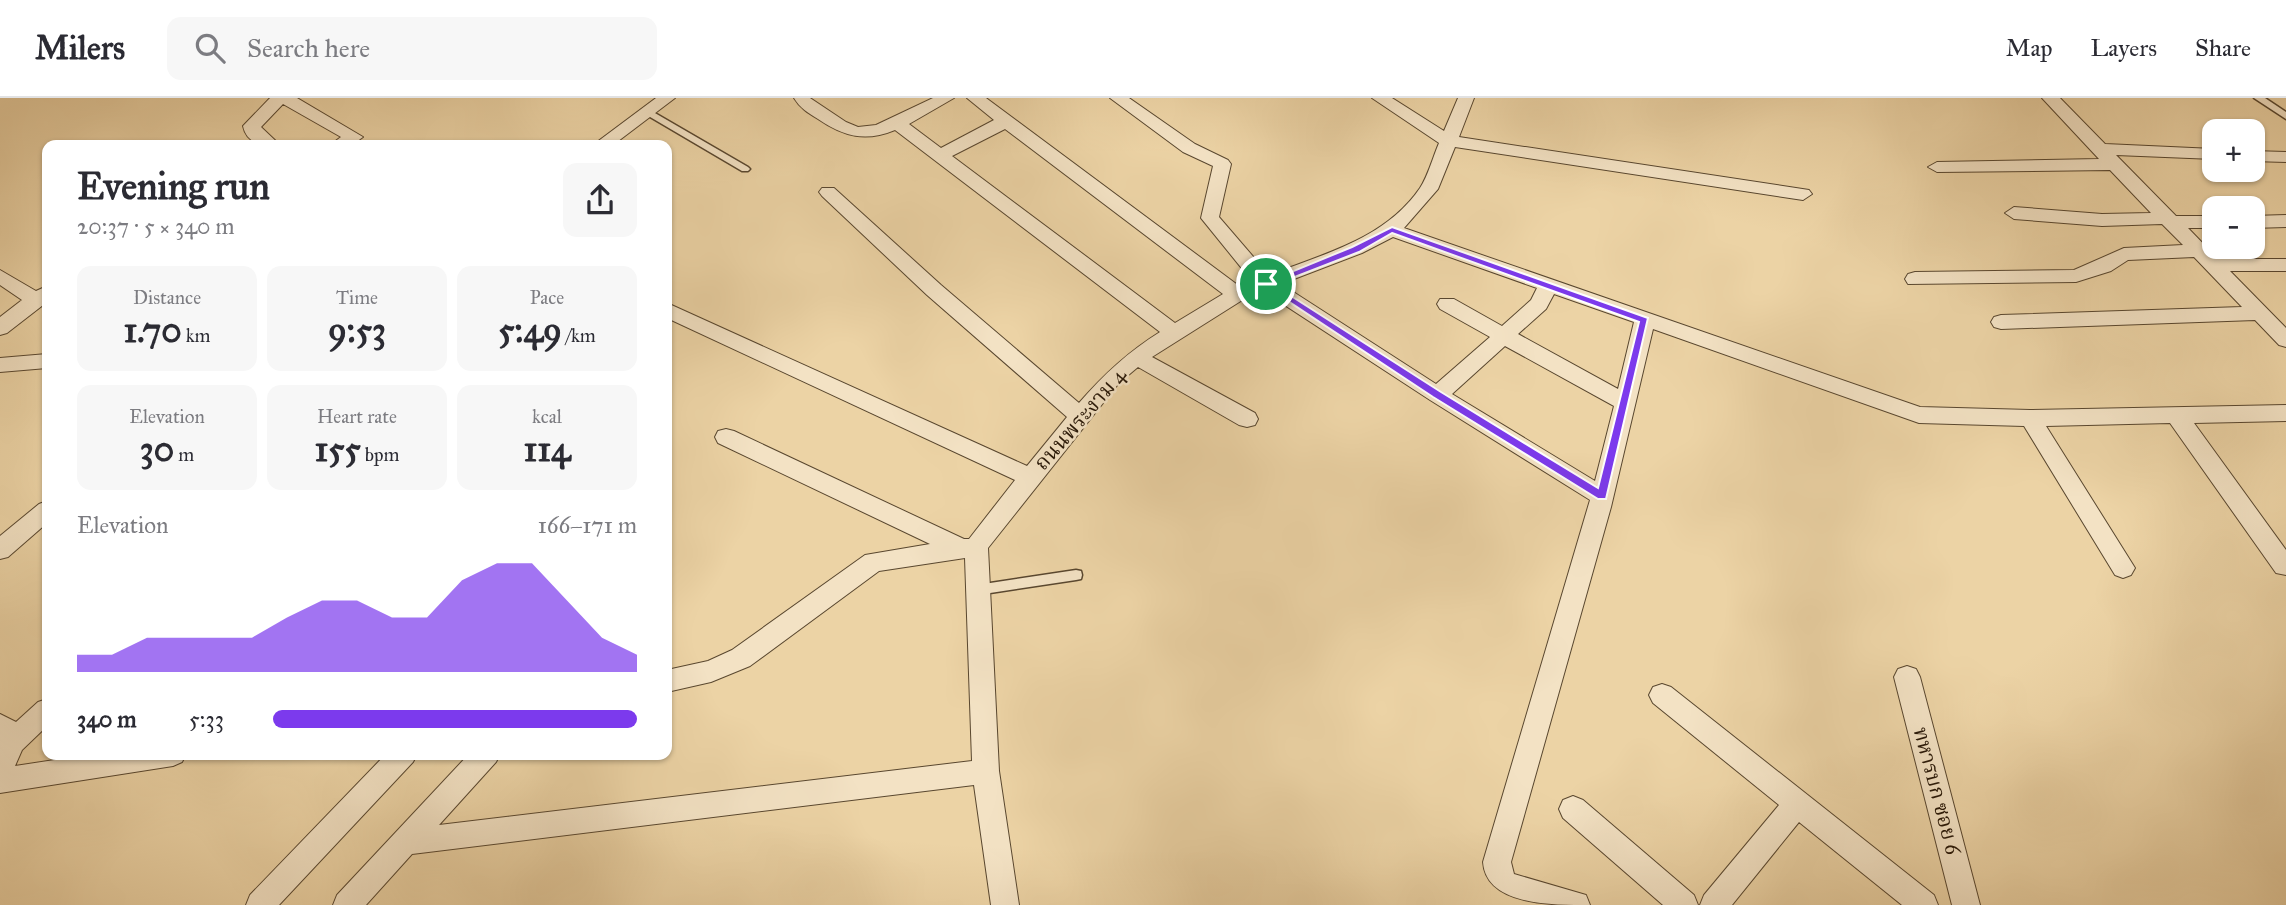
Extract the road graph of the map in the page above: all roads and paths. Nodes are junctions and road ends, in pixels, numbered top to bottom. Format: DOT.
graph roads {
  1 [pos="283,98"];
  2 [pos="667,98"];
  3 [pos="802,98"];
  4 [pos="975,98"];
  5 [pos="1118,98"];
  6 [pos="1380,98"];
  7 [pos="1466,98"];
  8 [pos="2050,98"];
  9 [pos="2259,98"];
  10 [pos="940,99"];
  11 [pos="648,112"];
  12 [pos="2286,116"];
  13 [pos="1006,121"];
  14 [pos="897,123"];
  15 [pos="264,140"];
  16 [pos="349,140"];
  17 [pos="609,140"];
  18 [pos="1447,141"];
  19 [pos="2098,149"];
  20 [pos="2202,153"];
  21 [pos="940,155"];
  22 [pos="2265,156"];
  23 [pos="2286,157"];
  24 [pos="2113,164"];
  25 [pos="1937,167"];
  26 [pos="745,169"];
  27 [pos="828,192"];
  28 [pos="1802,194"];
  29 [pos="2014,213"];
  30 [pos="2168,220"];
  31 [pos="2202,221"];
  32 [pos="2265,222"];
  33 [pos="2286,222"];
  34 [pos="1392,230"];
  35 [pos="2202,254"];
  36 [pos="2202,258"];
  37 [pos="2207,259"];
  38 [pos="2217,259"];
  39 [pos="2286,265"];
  40 [pos="0,276"];
  41 [pos="1915,279"];
  42 [pos="1266,284"];
  43 [pos="1548,285"];
  44 [pos="1237,294"];
  45 [pos="41,296"];
  46 [pos="1447,304"];
  47 [pos="672,312"];
  48 [pos="2259,313"];
  49 [pos="1645,320"];
  50 [pos="2001,322"];
  51 [pos="0,328"];
  52 [pos="1175,333"];
  53 [pos="1505,336"];
  54 [pos="2286,340"];
  55 [pos="1136,357"];
  56 [pos="42,361"];
  57 [pos="0,365"];
  58 [pos="1437,395"];
  59 [pos="1625,403"];
  60 [pos="2286,413"];
  61 [pos="1080,416"];
  62 [pos="2177,416"];
  63 [pos="2030,418"];
  64 [pos="1247,419"];
  65 [pos="726,437"];
  66 [pos="1030,477"];
  67 [pos="1602,496"];
  68 [pos="42,514"];
  69 [pos="969,548"];
  70 [pos="0,550"];
  71 [pos="2284,566"];
  72 [pos="2123,568"];
  73 [pos="1076,575"];
  74 [pos="977,590"];
  75 [pos="1907,677"];
  76 [pos="672,680"];
  77 [pos="1662,695"];
  78 [pos="42,713"];
  79 [pos="6,734"];
  80 [pos="135,760"];
  81 [pos="398,760"];
  82 [pos="481,760"];
  83 [pos="0,770"];
  84 [pos="986,771"];
  85 [pos="0,781"];
  86 [pos="1797,804"];
  87 [pos="1573,809"];
  88 [pos="406,842"];
  89 [pos="260,905"];
  90 [pos="347,905"];
  91 [pos="1005,905"];
  92 [pos="1576,905"];
  93 [pos="1684,905"];
  94 [pos="1714,905"];
  95 [pos="1924,905"];
  96 [pos="1966,905"];
  1 -- 15 [label="street"];
  1 -- 16 [label="street"];
  2 -- 11 [label="street"];
  3 -- 14 [label="street"];
  4 -- 13 [label="street"];
  5 -- 42 [label="street"];
  6 -- 18 [label="street"];
  7 -- 18 [label="street, ถนนพระงาม 4"];
  8 -- 19 [label="street"];
  9 -- 12 [label="lane"];
  10 -- 14 [label="street"];
  11 -- 17 [label="street"];
  11 -- 26 [label="lane"];
  13 -- 21 [label="street"];
  13 -- 44 [label="street"];
  14 -- 21 [label="street"];
  18 -- 28 [label="street"];
  18 -- 34 [label="street, ถนนพระงาม 4"];
  19 -- 20 [label="street"];
  19 -- 24 [label="street"];
  21 -- 52 [label="street"];
  22 -- 23 [label="street"];
  24 -- 25 [label="street"];
  24 -- 30 [label="street"];
  27 -- 61 [label="street"];
  29 -- 30 [label="street"];
  30 -- 31 [label="street"];
  30 -- 35 [label="street"];
  32 -- 33 [label="street"];
  34 -- 42 [label="street, ถนนพระงาม 4"];
  34 -- 43 [label="street"];
  36 -- 41 [label="street"];
  37 -- 48 [label="street"];
  38 -- 39 [label="street"];
  40 -- 45 [label="street"];
  42 -- 44 [label="street, ถนนพระงาม 4"];
  42 -- 58 [label="street"];
  43 -- 49 [label="street"];
  43 -- 53 [label="street"];
  44 -- 52 [label="street, ถนนพระงาม 4"];
  45 -- 51 [label="street"];
  46 -- 53 [label="street"];
  47 -- 66 [label="street"];
  48 -- 50 [label="street"];
  48 -- 54 [label="street"];
  49 -- 59 [label="street"];
  49 -- 63 [label="street"];
  52 -- 55 [label="street, ถนนพระงาม 4"];
  53 -- 58 [label="street"];
  53 -- 59 [label="street"];
  55 -- 61 [label="street, ถนนพระงาม 4"];
  55 -- 64 [label="street"];
  56 -- 57 [label="street"];
  58 -- 67 [label="street"];
  59 -- 67 [label="street"];
  60 -- 62 [label="street"];
  61 -- 66 [label="street, ถนนพระงาม 4"];
  62 -- 63 [label="street"];
  62 -- 71 [label="street"];
  63 -- 72 [label="street"];
  65 -- 69 [label="street"];
  66 -- 69 [label="street, ถนนพระงาม 4"];
  67 -- 92 [label="street"];
  68 -- 70 [label="street"];
  69 -- 74 [label="street"];
  69 -- 76 [label="street"];
  73 -- 74 [label="lane"];
  74 -- 84 [label="street"];
  75 -- 96 [label="street, ทหารบก ซอย 6"];
  77 -- 86 [label="street"];
  78 -- 79 [label="street"];
  79 -- 83 [label="street"];
  80 -- 85 [label="street"];
  81 -- 89 [label="street"];
  82 -- 88 [label="street"];
  84 -- 88 [label="street"];
  84 -- 91 [label="street"];
  86 -- 94 [label="street"];
  86 -- 95 [label="street"];
  87 -- 93 [label="street"];
  88 -- 90 [label="street"];
}
